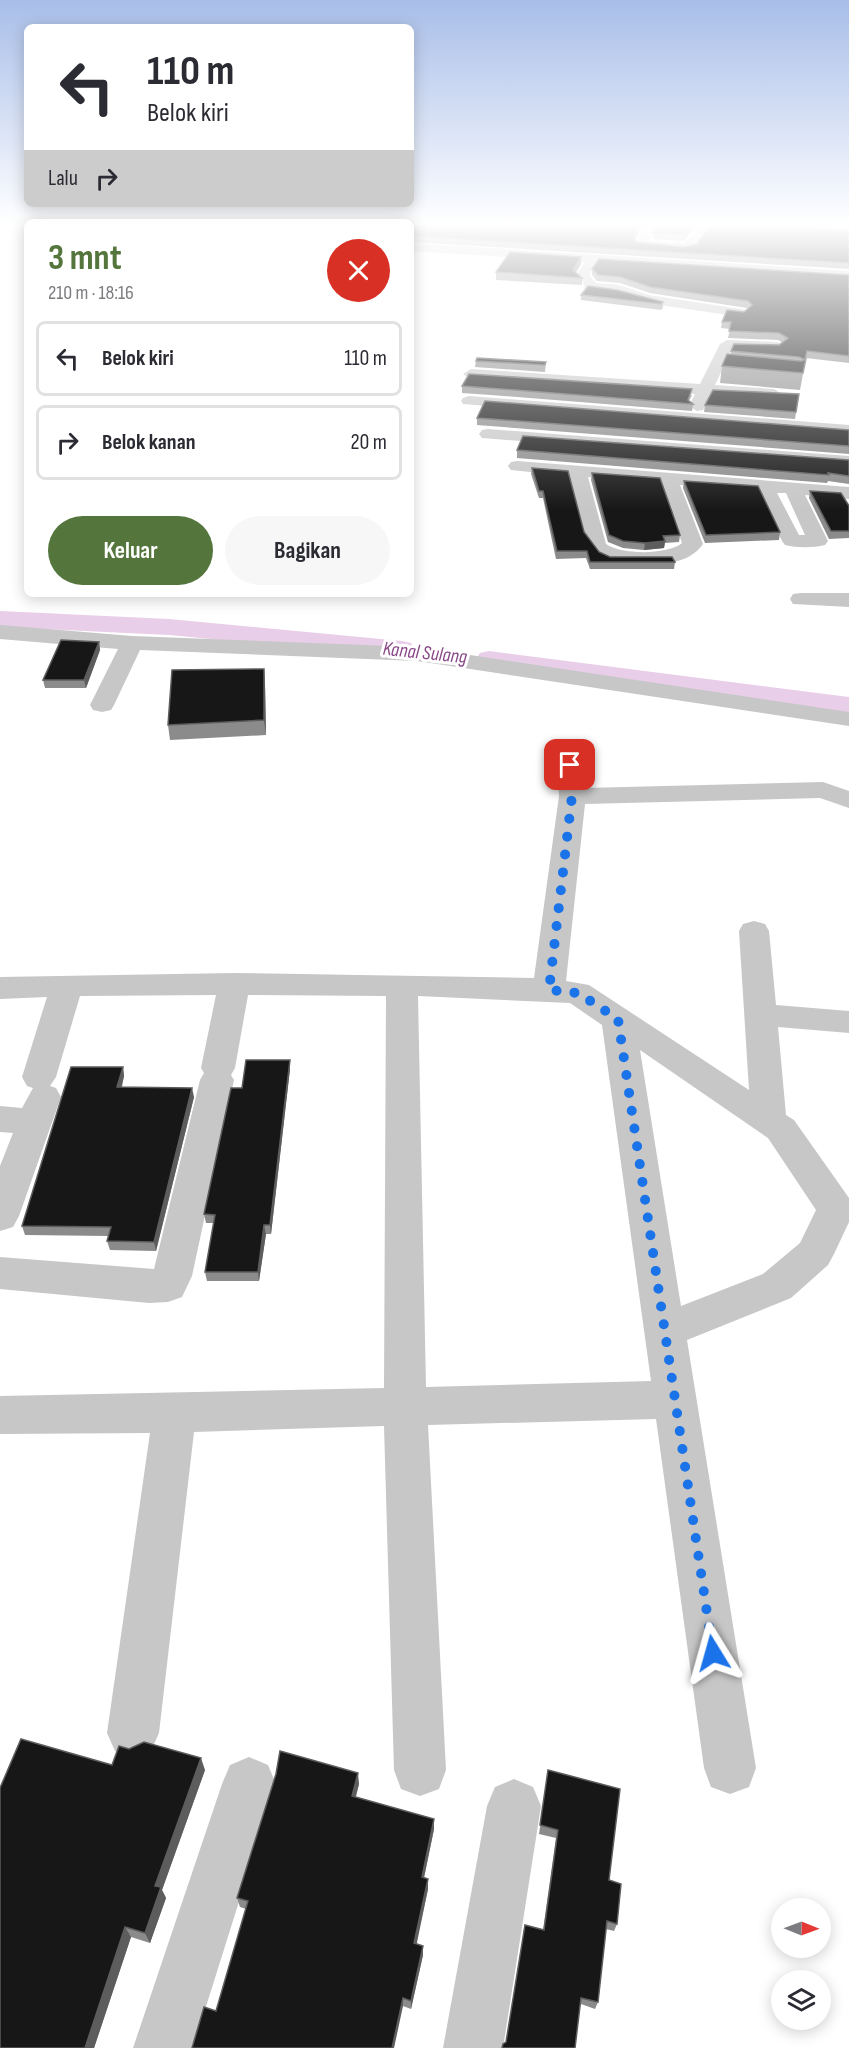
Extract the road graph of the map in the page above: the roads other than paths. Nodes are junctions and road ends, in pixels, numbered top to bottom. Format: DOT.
graph roads {
  1 [pos="778,346"];
  2 [pos="513,359"];
  3 [pos="471,374"];
  4 [pos="506,376"];
  5 [pos="707,389"];
  6 [pos="794,395"];
  7 [pos="469,401"];
  8 [pos="516,404"];
  9 [pos="691,416"];
  10 [pos="849,430"];
  11 [pos="673,446"];
  12 [pos="849,461"];
  13 [pos="517,466"];
  14 [pos="577,471"];
  15 [pos="664,477"];
  16 [pos="765,487"];
  17 [pos="793,489"];
  18 [pos="849,493"];
  19 [pos="801,599"];
  20 [pos="849,600"];
  21 [pos="2,635"];
  22 [pos="132,643"];
  23 [pos="102,705"];
  24 [pos="849,720"];
  25 [pos="570,765"];
  26 [pos="572,796"];
  27 [pos="849,800"];
  28 [pos="754,932"];
  29 [pos="234,984"];
  30 [pos="67,986"];
  31 [pos="402,986"];
  32 [pos="0,988"];
  33 [pos="549,990"];
  34 [pos="761,1015"];
  35 [pos="618,1019"];
  36 [pos="849,1022"];
  37 [pos="40,1099"];
  38 [pos="0,1119"];
  39 [pos="769,1121"];
  40 [pos="843,1210"];
  41 [pos="0,1216"];
  42 [pos="0,1273"];
  43 [pos="666,1330"];
  44 [pos="675,1399"];
  45 [pos="405,1408"];
  46 [pos="175,1413"];
  47 [pos="0,1415"];
  48 [pos="133,1733"];
  49 [pos="729,1768"];
  50 [pos="420,1770"];
  51 [pos="249,1784"];
  52 [pos="514,1806"];
  53 [pos="163,2048"];
  54 [pos="473,2048"];
  1 -- 5 [label="street"];
  2 -- 4 [label="street"];
  3 -- 4 [label="street"];
  4 -- 5 [label="street"];
  5 -- 6 [label="street"];
  5 -- 9 [label="street"];
  7 -- 8 [label="street"];
  8 -- 9 [label="street"];
  8 -- 11 [label="street"];
  9 -- 10 [label="street"];
  9 -- 11 [label="street"];
  11 -- 12 [label="street"];
  11 -- 15 [label="street"];
  13 -- 14 [label="street"];
  14 -- 15 [label="street"];
  14 -- 15 [label="street"];
  15 -- 16 [label="street"];
  16 -- 17 [label="street"];
  16 -- 17 [label="street"];
  17 -- 18 [label="street"];
  19 -- 20 [label="street"];
  21 -- 22 [label="street"];
  22 -- 23 [label="street"];
  22 -- 24 [label="street"];
  25 -- 26 [label="street"];
  26 -- 27 [label="street"];
  26 -- 33 [label="street"];
  28 -- 34 [label="street"];
  29 -- 30 [label="street"];
  29 -- 31 [label="street"];
  29 -- 42 [label="street"];
  30 -- 32 [label="street"];
  30 -- 37 [label="street"];
  31 -- 33 [label="street"];
  31 -- 45 [label="street"];
  33 -- 35 [label="street"];
  34 -- 36 [label="street"];
  34 -- 39 [label="street"];
  35 -- 39 [label="street"];
  35 -- 43 [label="street"];
  37 -- 38 [label="street"];
  37 -- 41 [label="street"];
  39 -- 40 [label="street"];
  40 -- 43 [label="street"];
  43 -- 44 [label="street"];
  44 -- 45 [label="street"];
  44 -- 49 [label="street"];
  45 -- 46 [label="street"];
  45 -- 50 [label="street"];
  46 -- 47 [label="street"];
  46 -- 48 [label="street"];
  51 -- 53 [label="street"];
  52 -- 54 [label="street"];
}
